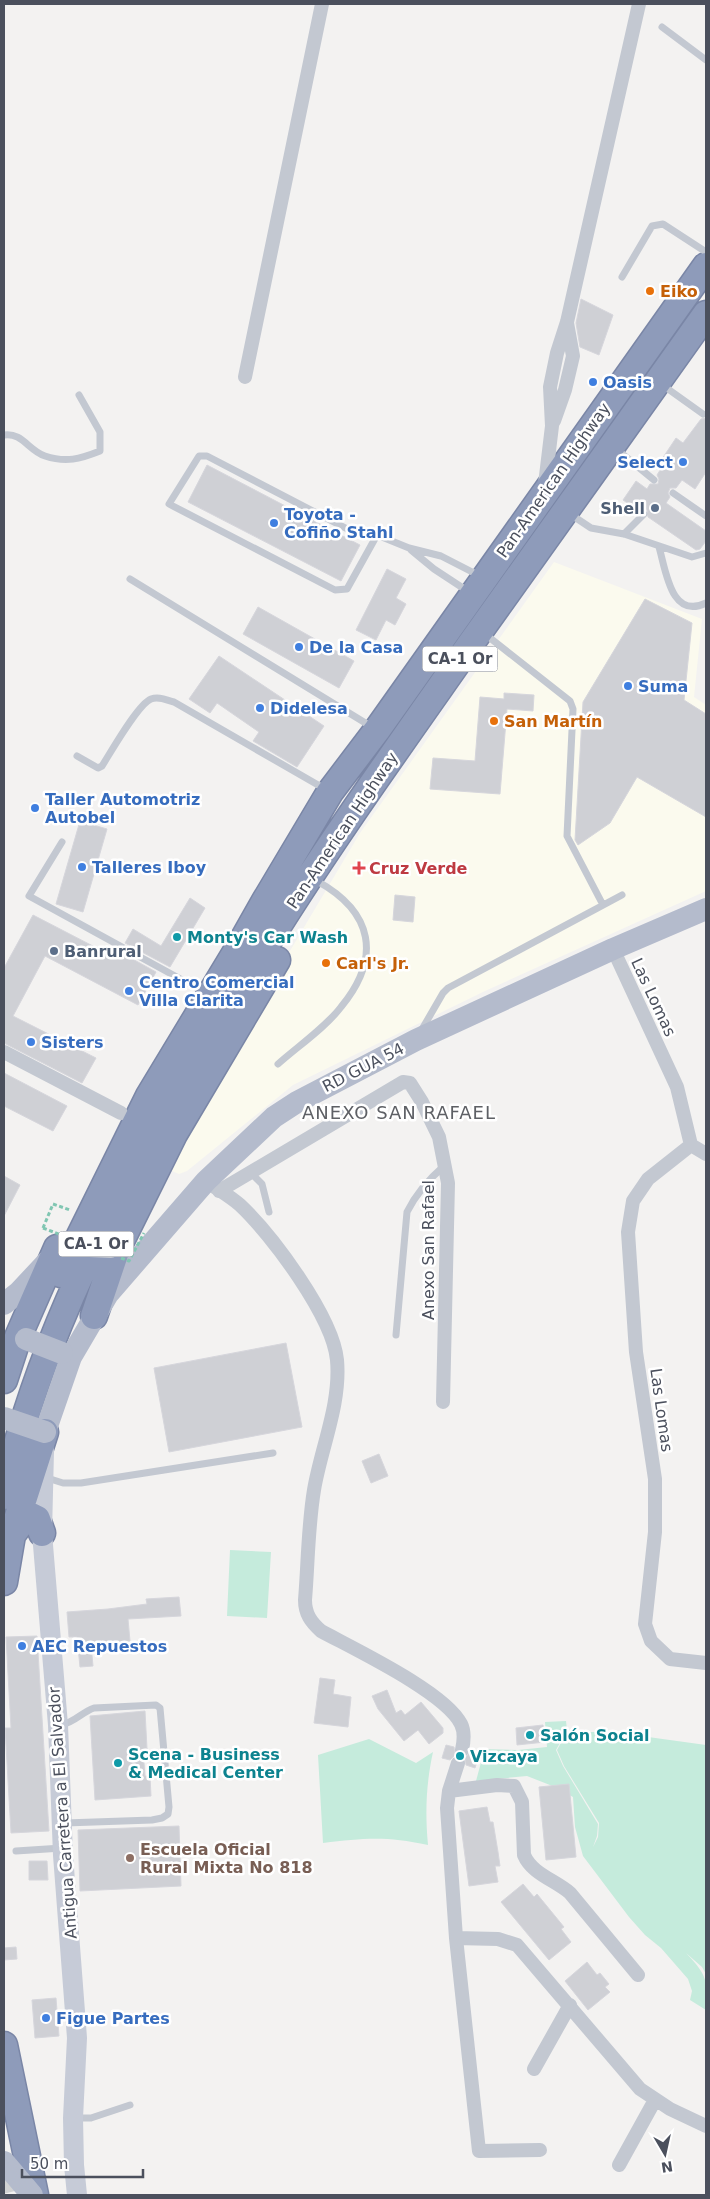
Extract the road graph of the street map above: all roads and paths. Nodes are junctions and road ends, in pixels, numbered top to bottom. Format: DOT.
graph roads {
  1 [pos="322,4"];
  2 [pos="639,4"];
  3 [pos="662,27"];
  4 [pos="706,60"];
  5 [pos="706,252"];
  6 [pos="706,266"];
  7 [pos="622,277"];
  8 [pos="705,319"];
  9 [pos="661,328"];
  10 [pos="245,377"];
  11 [pos="658,382"];
  12 [pos="79,396"];
  13 [pos="704,414"];
  14 [pos="4,435"];
  15 [pos="613,447"];
  16 [pos="654,480"];
  17 [pos="585,483"];
  18 [pos="673,493"];
  19 [pos="543,495"];
  20 [pos="566,511"];
  21 [pos="644,514"];
  22 [pos="706,516"];
  23 [pos="522,525"];
  24 [pos="624,534"];
  25 [pos="376,536"];
  26 [pos="660,547"];
  27 [pos="409,548"];
  28 [pos="706,553"];
  29 [pos="130,579"];
  30 [pos="478,586"];
  31 [pos="706,604"];
  32 [pos="481,630"];
  33 [pos="425,710"];
  34 [pos="377,730"];
  35 [pos="77,756"];
  36 [pos="330,792"];
  37 [pos="356,808"];
  38 [pos="62,842"];
  39 [pos="317,881"];
  40 [pos="622,895"];
  41 [pos="603,905"];
  42 [pos="706,909"];
  43 [pos="613,949"];
  44 [pos="195,987"];
  45 [pos="416,1040"];
  46 [pos="4,1052"];
  47 [pos="278,1064"];
  48 [pos="120,1113"];
  49 [pos="691,1145"];
  50 [pos="706,1154"];
  51 [pos="444,1166"];
  52 [pos="250,1171"];
  53 [pos="212,1186"];
  54 [pos="73,1211"];
  55 [pos="268,1212"];
  56 [pos="150,1236"];
  57 [pos="56,1245"];
  58 [pos="118,1254"];
  59 [pos="4,1304"];
  60 [pos="94,1316"];
  61 [pos="16,1335"];
  62 [pos="396,1336"];
  63 [pos="67,1355"];
  64 [pos="4,1380"];
  65 [pos="443,1402"];
  66 [pos="4,1418"];
  67 [pos="4,1431"];
  68 [pos="45,1432"];
  69 [pos="272,1454"];
  70 [pos="44,1477"];
  71 [pos="4,1496"];
  72 [pos="42,1533"];
  73 [pos="12,1535"];
  74 [pos="4,1582"];
  75 [pos="706,1663"];
  76 [pos="58,1725"];
  77 [pos="449,1791"];
  78 [pos="62,1824"];
  79 [pos="63,1848"];
  80 [pos="16,1851"];
  81 [pos="456,1938"];
  82 [pos="638,1975"];
  83 [pos="570,2005"];
  84 [pos="4,2045"];
  85 [pos="534,2069"];
  86 [pos="9,2095"];
  87 [pos="656,2100"];
  88 [pos="130,2105"];
  89 [pos="73,2118"];
  90 [pos="706,2126"];
  91 [pos="540,2150"];
  92 [pos="15,2163"];
  93 [pos="619,2165"];
  94 [pos="4,2178"];
  95 [pos="34,2195"];
  96 [pos="77,2195"];
  1 -- 10 [label="street"];
  2 -- 19 [label="street"];
  3 -- 4 [label="lane"];
  5 -- 7 [label="lane"];
  6 -- 9 [label="highway, Pan-American Highway / CA-1 Or"];
  8 -- 11 [label="highway, Pan-American Highway / CA-1 Or"];
  9 -- 17 [label="highway"];
  9 -- 19 [label="highway, Pan-American Highway / CA-1 Or"];
  11 -- 13 [label="lane"];
  11 -- 15 [label="highway, Pan-American Highway / CA-1 Or"];
  12 -- 14 [label="lane"];
  15 -- 16 [label="lane"];
  15 -- 17 [label="highway, Pan-American Highway / CA-1 Or"];
  17 -- 20 [label="highway, Pan-American Highway / CA-1 Or"];
  18 -- 22 [label="lane"];
  19 -- 20 [label="street"];
  19 -- 23 [label="highway, Pan-American Highway / CA-1 Or"];
  20 -- 24 [label="lane"];
  20 -- 32 [label="highway, Pan-American Highway / CA-1 Or"];
  21 -- 24 [label="lane"];
  23 -- 30 [label="highway, Pan-American Highway / CA-1 Or"];
  23 -- 33 [label="highway"];
  24 -- 26 [label="lane"];
  25 -- 25 [label="lane"];
  25 -- 27 [label="lane"];
  26 -- 28 [label="lane"];
  26 -- 31 [label="lane"];
  27 -- 30 [label="lane"];
  27 -- 30 [label="lane"];
  29 -- 34 [label="lane"];
  30 -- 34 [label="highway, Pan-American Highway / CA-1 Or"];
  32 -- 33 [label="highway, Pan-American Highway / CA-1 Or"];
  32 -- 41 [label="lane"];
  33 -- 34 [label="highway"];
  33 -- 37 [label="highway, Pan-American Highway / CA-1 Or"];
  34 -- 36 [label="highway, Pan-American Highway / CA-1 Or"];
  35 -- 36 [label="lane"];
  36 -- 44 [label="highway"];
  36 -- 67 [label="highway, Pan-American Highway / CA-1 Or"];
  37 -- 39 [label="highway"];
  37 -- 71 [label="highway, Pan-American Highway / CA-1 Or"];
  38 -- 44 [label="lane"];
  39 -- 47 [label="lane"];
  39 -- 58 [label="highway"];
  40 -- 41 [label="lane"];
  41 -- 45 [label="lane"];
  42 -- 43 [label="main road, RD GUA 54"];
  43 -- 45 [label="main road, RD GUA 54"];
  43 -- 49 [label="street, Las Lomas"];
  44 -- 48 [label="highway"];
  45 -- 53 [label="main road, RD GUA 54"];
  46 -- 48 [label="street"];
  48 -- 54 [label="highway"];
  49 -- 50 [label="street"];
  49 -- 75 [label="street, Las Lomas"];
  51 -- 52 [label="street, Anexo San Rafael"];
  51 -- 62 [label="lane"];
  51 -- 65 [label="street, Anexo San Rafael"];
  52 -- 53 [label="street"];
  52 -- 55 [label="lane"];
  53 -- 56 [label="main road, RD GUA 54"];
  53 -- 77 [label="street"];
  54 -- 57 [label="highway"];
  54 -- 57 [label="path"];
  56 -- 58 [label="street"];
  56 -- 58 [label="path, bridge"];
  56 -- 60 [label="main road, RD GUA 54"];
  57 -- 58 [label="street, bridge"];
  57 -- 59 [label="main road"];
  57 -- 61 [label="highway"];
  58 -- 60 [label="highway"];
  60 -- 63 [label="main road, RD GUA 54"];
  61 -- 63 [label="main road, bridge"];
  61 -- 64 [label="highway"];
  63 -- 68 [label="main road, RD GUA 54"];
  66 -- 68 [label="main road, bridge"];
  68 -- 70 [label="street, Antigua Carretera a El Salvador"];
  68 -- 73 [label="highway"];
  69 -- 70 [label="lane"];
  70 -- 72 [label="street, Antigua Carretera a El Salvador"];
  72 -- 73 [label="highway"];
  72 -- 76 [label="street, Antigua Carretera a El Salvador"];
  73 -- 74 [label="highway"];
  76 -- 78 [label="street, Antigua Carretera a El Salvador"];
  76 -- 78 [label="lane"];
  77 -- 81 [label="street"];
  77 -- 82 [label="street"];
  78 -- 79 [label="street, Antigua Carretera a El Salvador"];
  79 -- 80 [label="lane"];
  79 -- 89 [label="street, Antigua Carretera a El Salvador"];
  81 -- 83 [label="street"];
  81 -- 91 [label="street"];
  83 -- 85 [label="street"];
  83 -- 87 [label="street"];
  84 -- 86 [label="highway"];
  86 -- 92 [label="highway"];
  87 -- 90 [label="street"];
  87 -- 93 [label="street"];
  88 -- 89 [label="lane"];
  89 -- 96 [label="street, Antigua Carretera a El Salvador"];
  92 -- 94 [label="highway"];
  92 -- 95 [label="highway"];
}
